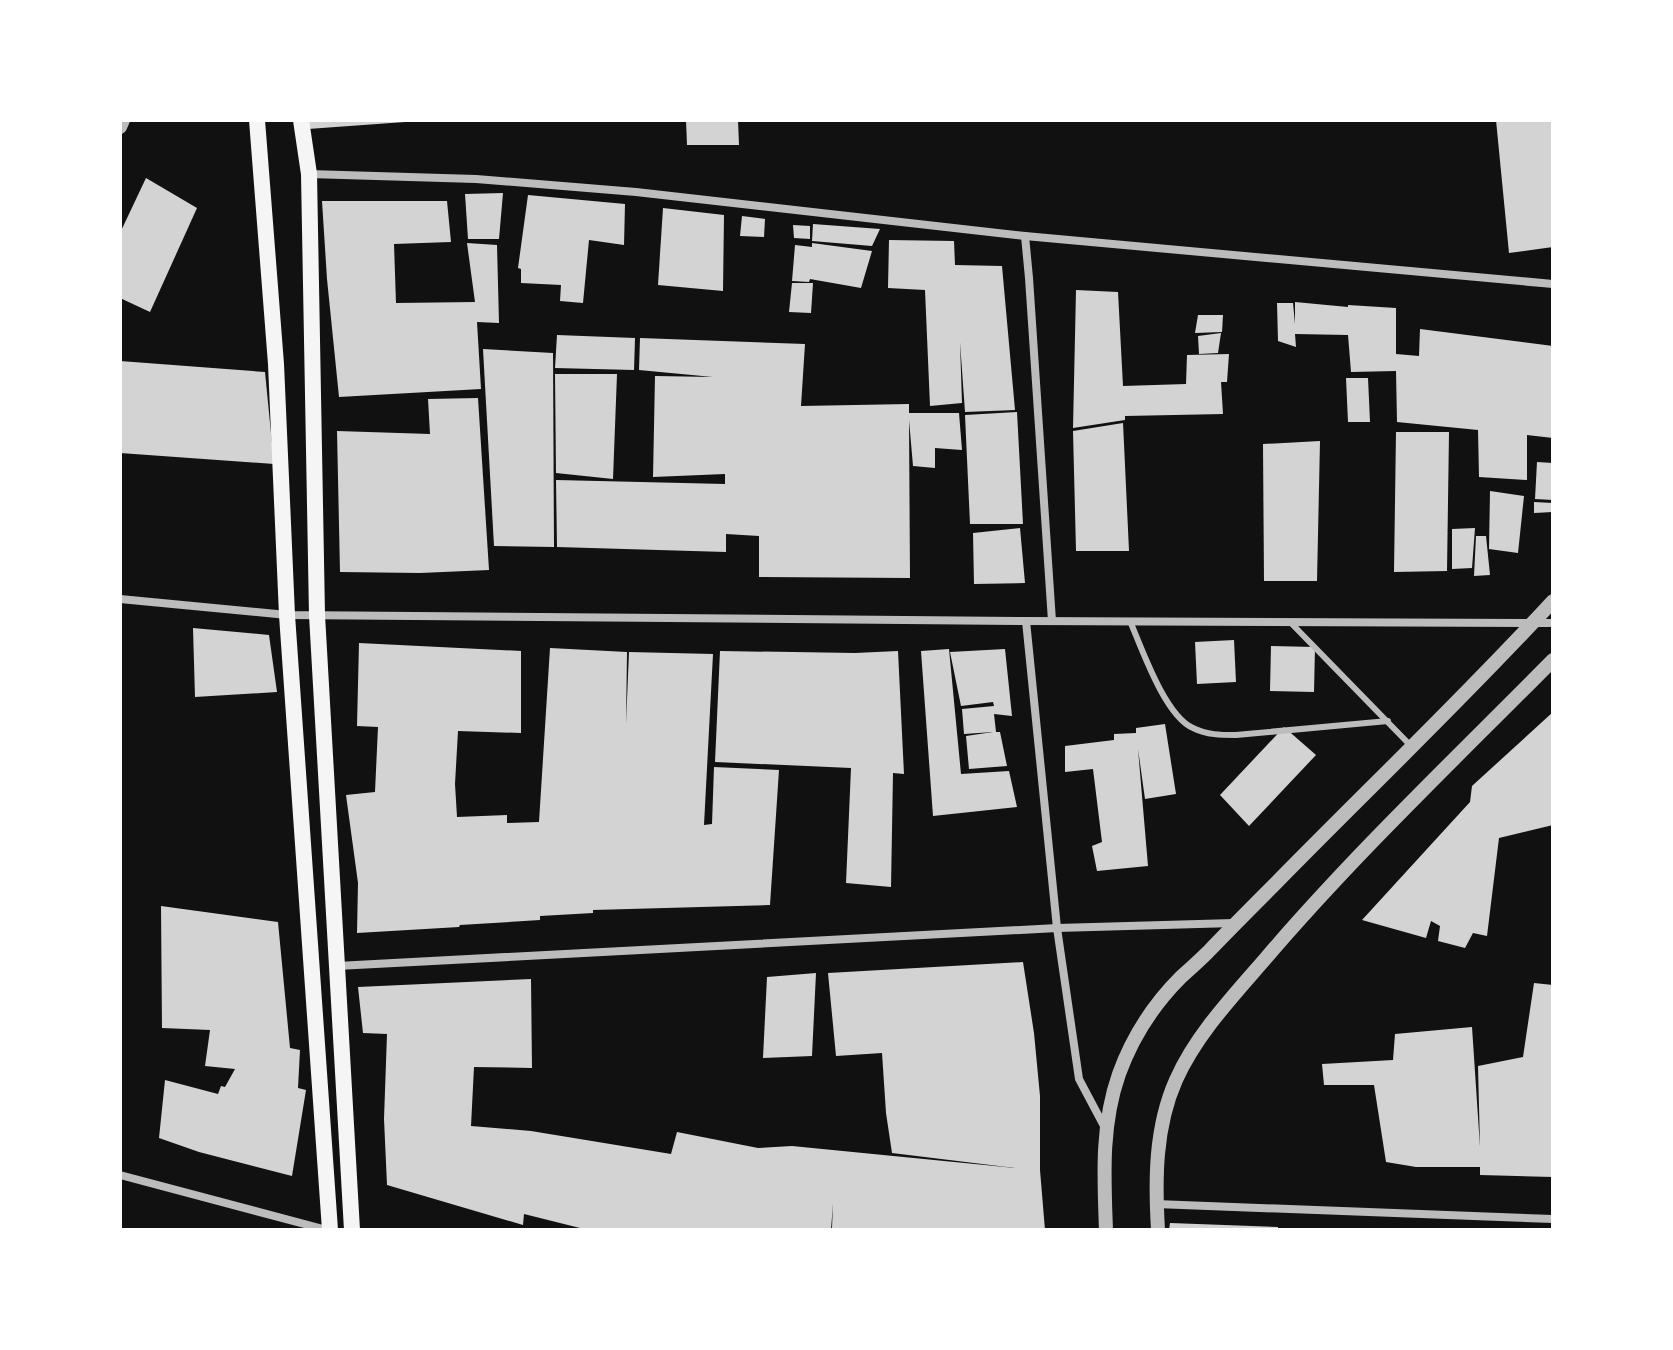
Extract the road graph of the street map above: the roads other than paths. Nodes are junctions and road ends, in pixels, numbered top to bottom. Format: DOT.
graph roads {
  1 [pos="123,120"];
  2 [pos="257,120"];
  3 [pos="301,120"];
  4 [pos="120,127"];
  5 [pos="309,174"];
  6 [pos="1025,236"];
  7 [pos="1553,284"];
  8 [pos="120,599"];
  9 [pos="1553,601"];
  10 [pos="287,615"];
  11 [pos="317,615"];
  12 [pos="1026,621"];
  13 [pos="1052,621"];
  14 [pos="1130,621"];
  15 [pos="1289,621"];
  16 [pos="1535,621"];
  17 [pos="1553,623"];
  18 [pos="1553,660"];
  19 [pos="1388,721"];
  20 [pos="1411,746"];
  21 [pos="1237,923"];
  22 [pos="1057,928"];
  23 [pos="336,966"];
  24 [pos="1106,1129"];
  25 [pos="120,1175"];
  26 [pos="1156,1204"];
  27 [pos="1553,1219"];
  28 [pos="329,1230"];
  29 [pos="352,1230"];
  30 [pos="1106,1230"];
  31 [pos="1158,1230"];
  1 -- 4 [label="street"];
  2 -- 10 [label="main road"];
  3 -- 5 [label="main road"];
  5 -- 6 [label="street"];
  5 -- 11 [label="main road"];
  6 -- 7 [label="street"];
  6 -- 13 [label="street"];
  8 -- 10 [label="street"];
  9 -- 16 [label="street"];
  10 -- 11 [label="street"];
  10 -- 28 [label="main road"];
  11 -- 12 [label="street"];
  11 -- 23 [label="main road"];
  12 -- 13 [label="street"];
  12 -- 22 [label="street"];
  13 -- 14 [label="street"];
  14 -- 15 [label="street"];
  14 -- 19 [label="lane"];
  15 -- 16 [label="street"];
  15 -- 19 [label="lane"];
  16 -- 17 [label="street"];
  16 -- 20 [label="street"];
  18 -- 26 [label="street"];
  19 -- 20 [label="lane"];
  20 -- 21 [label="street"];
  21 -- 22 [label="street"];
  21 -- 24 [label="street"];
  22 -- 23 [label="street"];
  22 -- 24 [label="street"];
  23 -- 29 [label="main road"];
  24 -- 30 [label="street"];
  25 -- 28 [label="street"];
  26 -- 27 [label="street"];
  26 -- 31 [label="street"];
}
